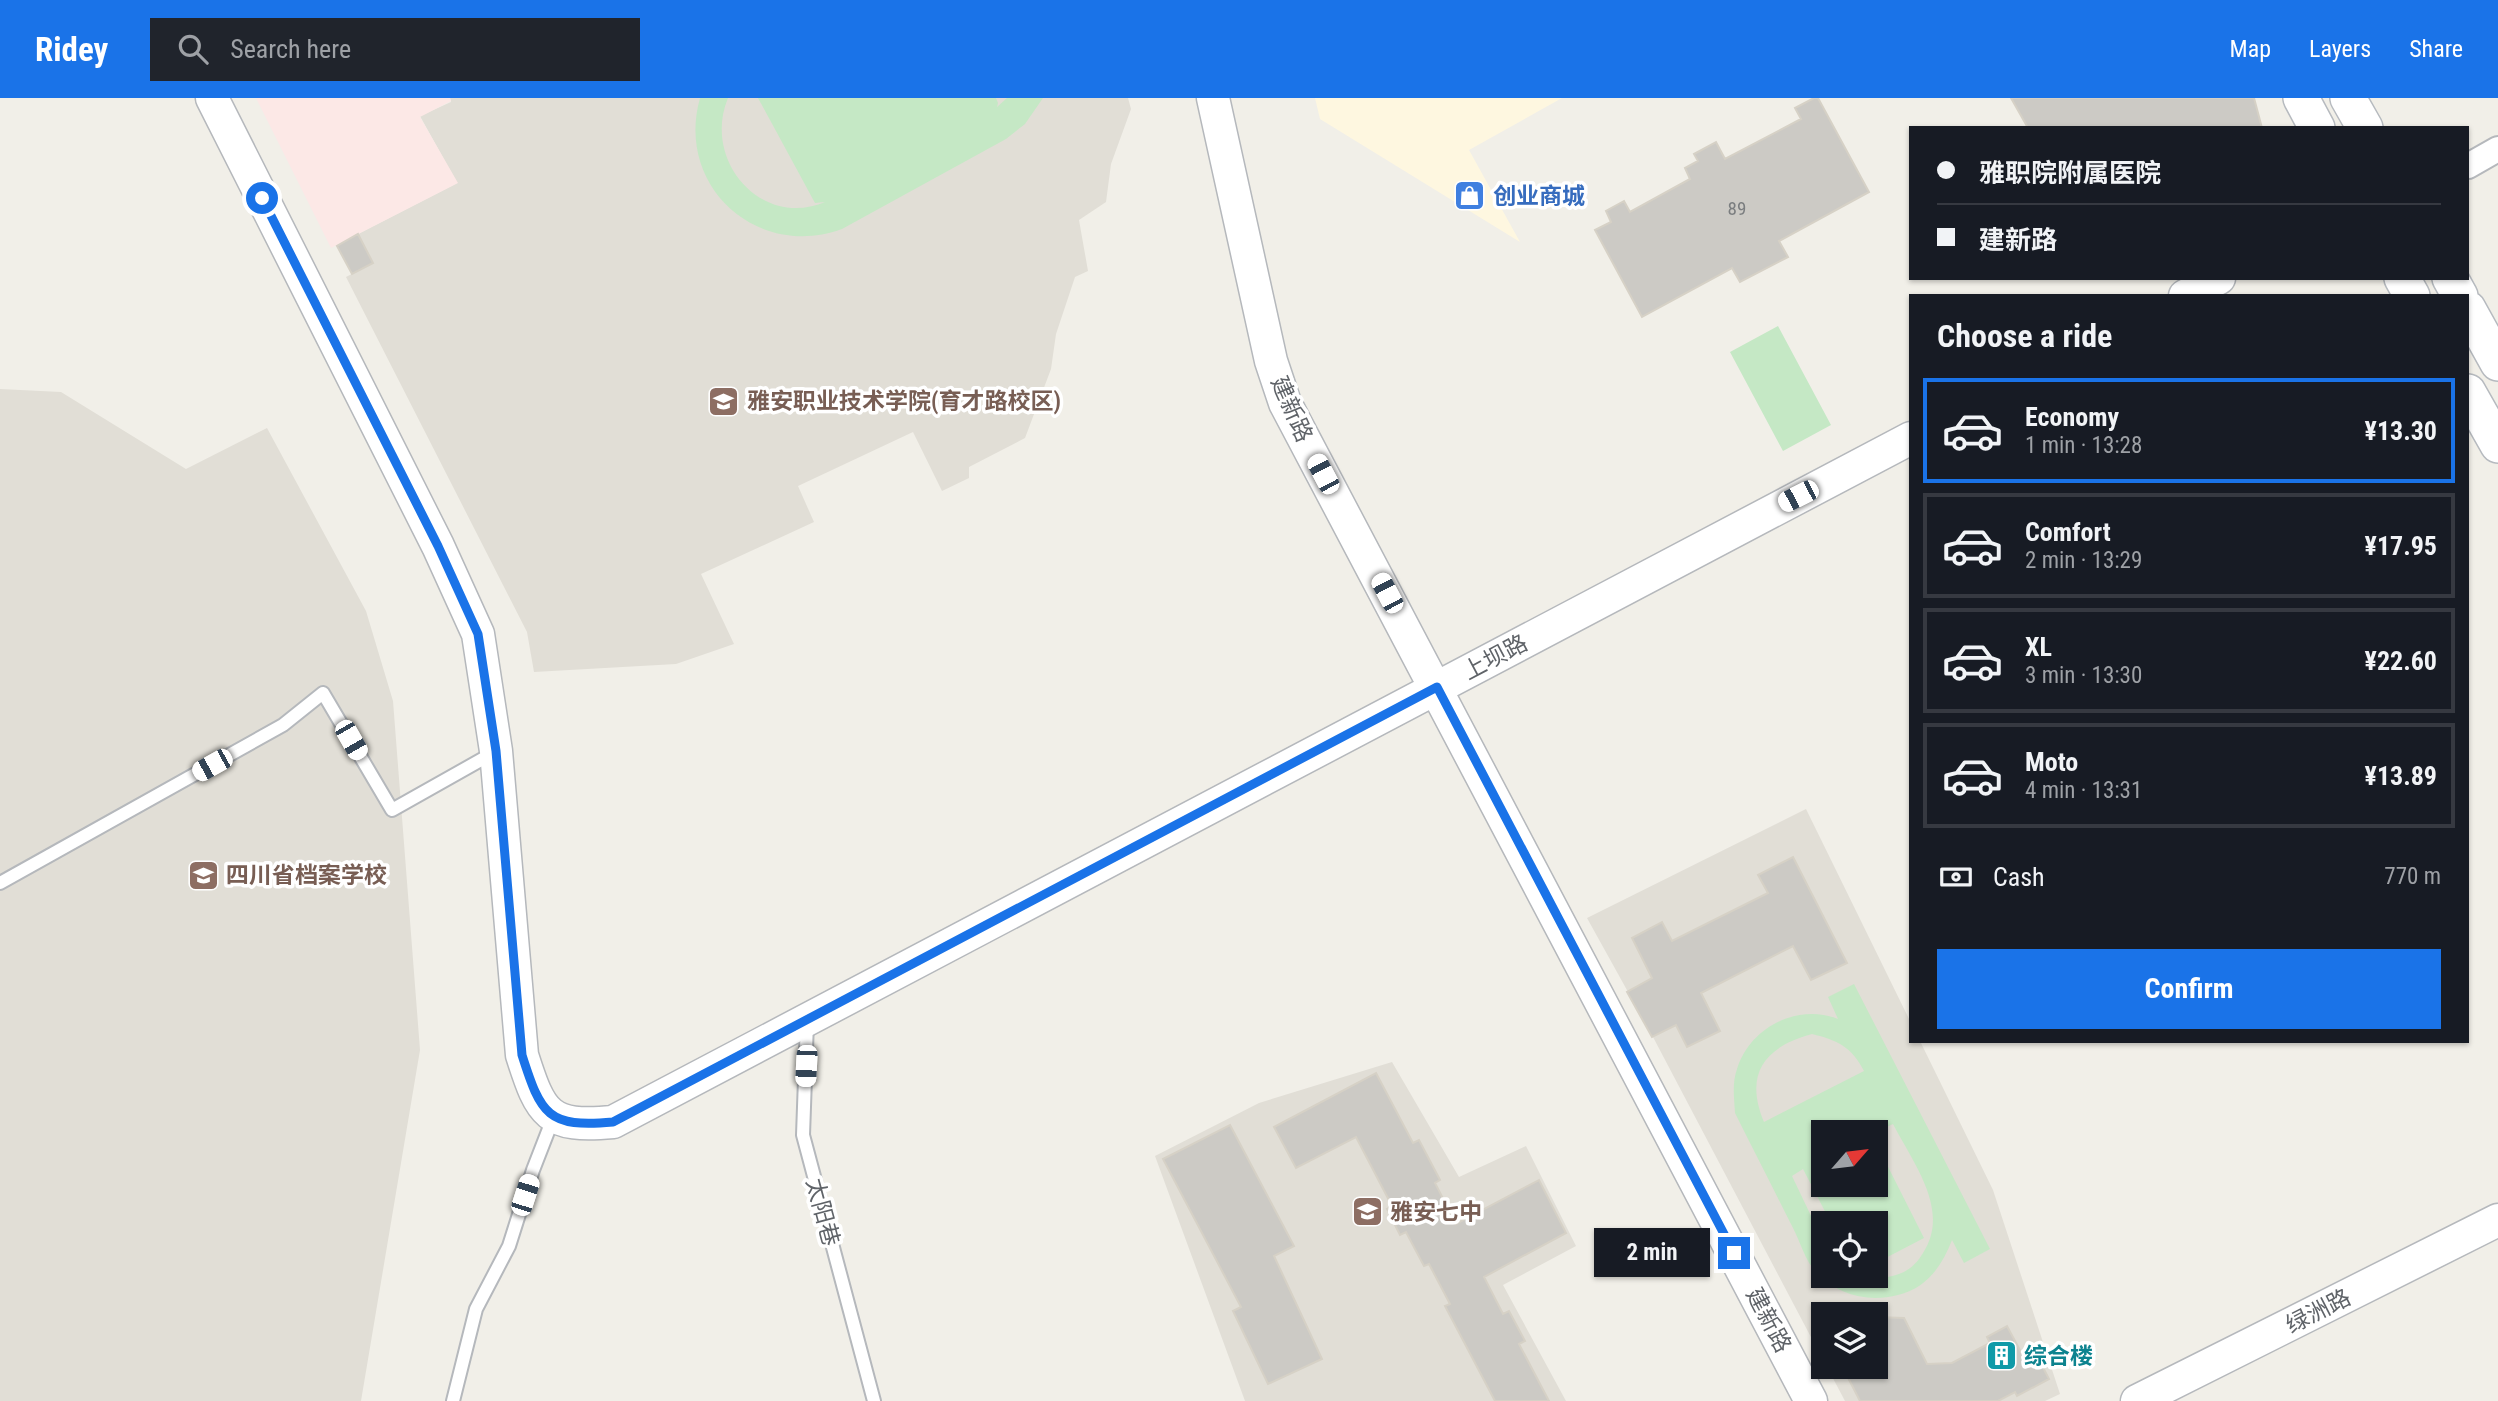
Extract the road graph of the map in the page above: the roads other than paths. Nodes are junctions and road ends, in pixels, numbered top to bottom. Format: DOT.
graph roads {
  1 [pos="212,98"];
  2 [pos="1213,98"];
  3 [pos="2301,98"];
  4 [pos="2348,98"];
  5 [pos="2316,126"];
  6 [pos="2364,126"];
  7 [pos="2498,149"];
  8 [pos="2469,165"];
  9 [pos="2216,280"];
  10 [pos="2189,294"];
  11 [pos="2469,311"];
  12 [pos="2498,363"];
  13 [pos="2469,394"];
  14 [pos="1909,439"];
  15 [pos="2498,445"];
  16 [pos="1437,687"];
  17 [pos="496,751"];
  18 [pos="0,883"];
  19 [pos="808,1020"];
  20 [pos="554,1116"];
  21 [pos="2498,1220"];
  22 [pos="453,1401"];
  23 [pos="874,1401"];
  24 [pos="1811,1401"];
  25 [pos="2137,1401"];
  1 -- 17 [label="street"];
  2 -- 16 [label="street, 建新路"];
  3 -- 5 [label="main road"];
  4 -- 6 [label="main road"];
  7 -- 8 [label="street"];
  9 -- 10 [label="street"];
  11 -- 12 [label="main road"];
  13 -- 15 [label="main road"];
  14 -- 16 [label="street, 上坝路"];
  16 -- 19 [label="street, 上坝路"];
  16 -- 24 [label="street, 建新路"];
  17 -- 18 [label="lane"];
  17 -- 20 [label="street"];
  19 -- 20 [label="street, 上坝路"];
  19 -- 23 [label="lane, 太阳巷"];
  20 -- 22 [label="lane"];
  21 -- 25 [label="street, 绿洲路"];
}
